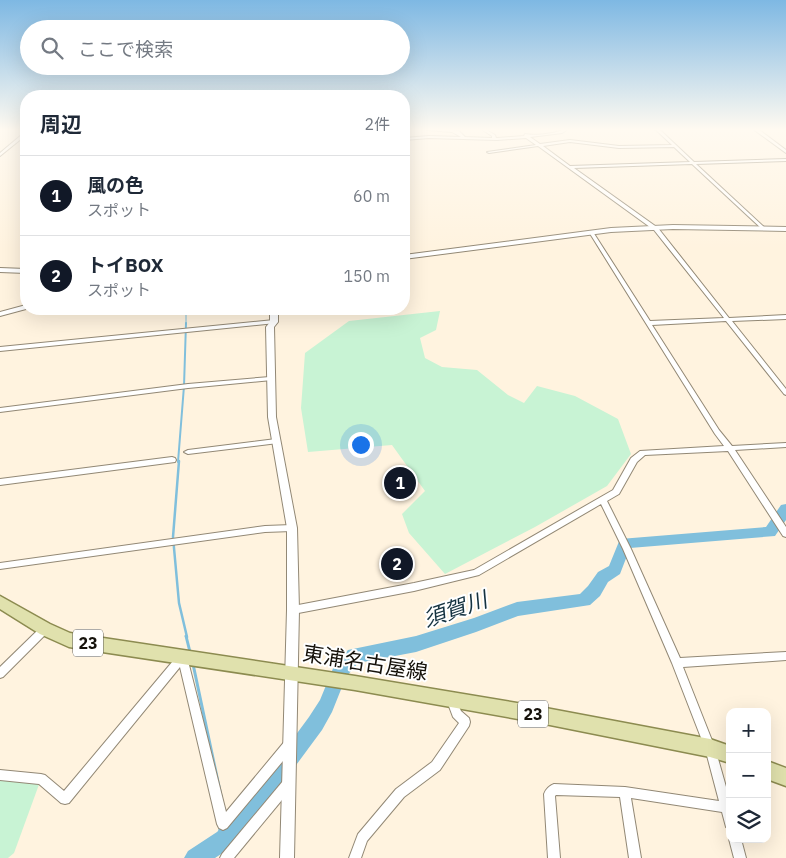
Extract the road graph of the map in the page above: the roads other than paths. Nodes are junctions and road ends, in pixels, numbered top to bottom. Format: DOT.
graph roads {
  1 [pos="572,169"];
  2 [pos="700,169"];
  3 [pos="654,228"];
  4 [pos="762,228"];
  5 [pos="785,229"];
  6 [pos="591,232"];
  7 [pos="410,256"];
  8 [pos="0,270"];
  9 [pos="20,271"];
  10 [pos="20,309"];
  11 [pos="0,314"];
  12 [pos="274,315"];
  13 [pos="786,317"];
  14 [pos="728,320"];
  15 [pos="274,322"];
  16 [pos="648,323"];
  17 [pos="0,349"];
  18 [pos="270,379"];
  19 [pos="786,393"];
  20 [pos="0,410"];
  21 [pos="276,441"];
  22 [pos="786,444"];
  23 [pos="730,448"];
  24 [pos="188,452"];
  25 [pos="172,460"];
  26 [pos="0,482"];
  27 [pos="603,500"];
  28 [pos="292,528"];
  29 [pos="786,534"];
  30 [pos="0,566"];
  31 [pos="0,602"];
  32 [pos="293,610"];
  33 [pos="45,629"];
  34 [pos="786,656"];
  35 [pos="188,658"];
  36 [pos="677,663"];
  37 [pos="0,674"];
  38 [pos="291,674"];
  39 [pos="452,700"];
  40 [pos="290,743"];
  41 [pos="710,748"];
  42 [pos="726,754"];
  43 [pos="771,771"];
  44 [pos="0,776"];
  45 [pos="786,777"];
  46 [pos="289,783"];
  47 [pos="625,792"];
  48 [pos="725,808"];
  49 [pos="736,843"];
  50 [pos="226,858"];
  51 [pos="287,858"];
  52 [pos="355,858"];
  53 [pos="554,858"];
  54 [pos="635,858"];
  55 [pos="740,858"];
  1 -- 3 [label="street"];
  2 -- 4 [label="street"];
  3 -- 4 [label="street"];
  3 -- 6 [label="street"];
  3 -- 14 [label="street"];
  4 -- 5 [label="street"];
  6 -- 7 [label="street"];
  6 -- 16 [label="street"];
  8 -- 9 [label="street"];
  10 -- 11 [label="street"];
  12 -- 15 [label="street"];
  13 -- 14 [label="street"];
  14 -- 16 [label="street"];
  14 -- 19 [label="street"];
  15 -- 17 [label="street"];
  15 -- 18 [label="street"];
  16 -- 23 [label="street"];
  18 -- 20 [label="street"];
  18 -- 21 [label="street"];
  21 -- 24 [label="street"];
  21 -- 28 [label="street"];
  22 -- 23 [label="street"];
  23 -- 27 [label="street"];
  23 -- 29 [label="street"];
  25 -- 26 [label="street"];
  27 -- 32 [label="street"];
  27 -- 36 [label="street"];
  28 -- 30 [label="street"];
  28 -- 32 [label="street"];
  31 -- 33 [label="main road, 東浦名古屋線 / 23"];
  32 -- 38 [label="street"];
  33 -- 35 [label="main road, 東浦名古屋線 / 23"];
  33 -- 37 [label="street"];
  34 -- 36 [label="street"];
  35 -- 38 [label="main road, 東浦名古屋線 / 23"];
  35 -- 40 [label="street"];
  35 -- 44 [label="street"];
  36 -- 41 [label="street"];
  38 -- 39 [label="main road, 東浦名古屋線 / 23"];
  38 -- 40 [label="street"];
  39 -- 41 [label="main road, 東浦名古屋線 / 23"];
  39 -- 52 [label="street"];
  40 -- 46 [label="street"];
  41 -- 42 [label="main road, 東浦名古屋線 / 23"];
  41 -- 48 [label="street"];
  43 -- 45 [label="main road"];
  46 -- 50 [label="street"];
  46 -- 51 [label="street"];
  47 -- 48 [label="street"];
  47 -- 53 [label="street"];
  47 -- 54 [label="street"];
  49 -- 55 [label="street"];
}
